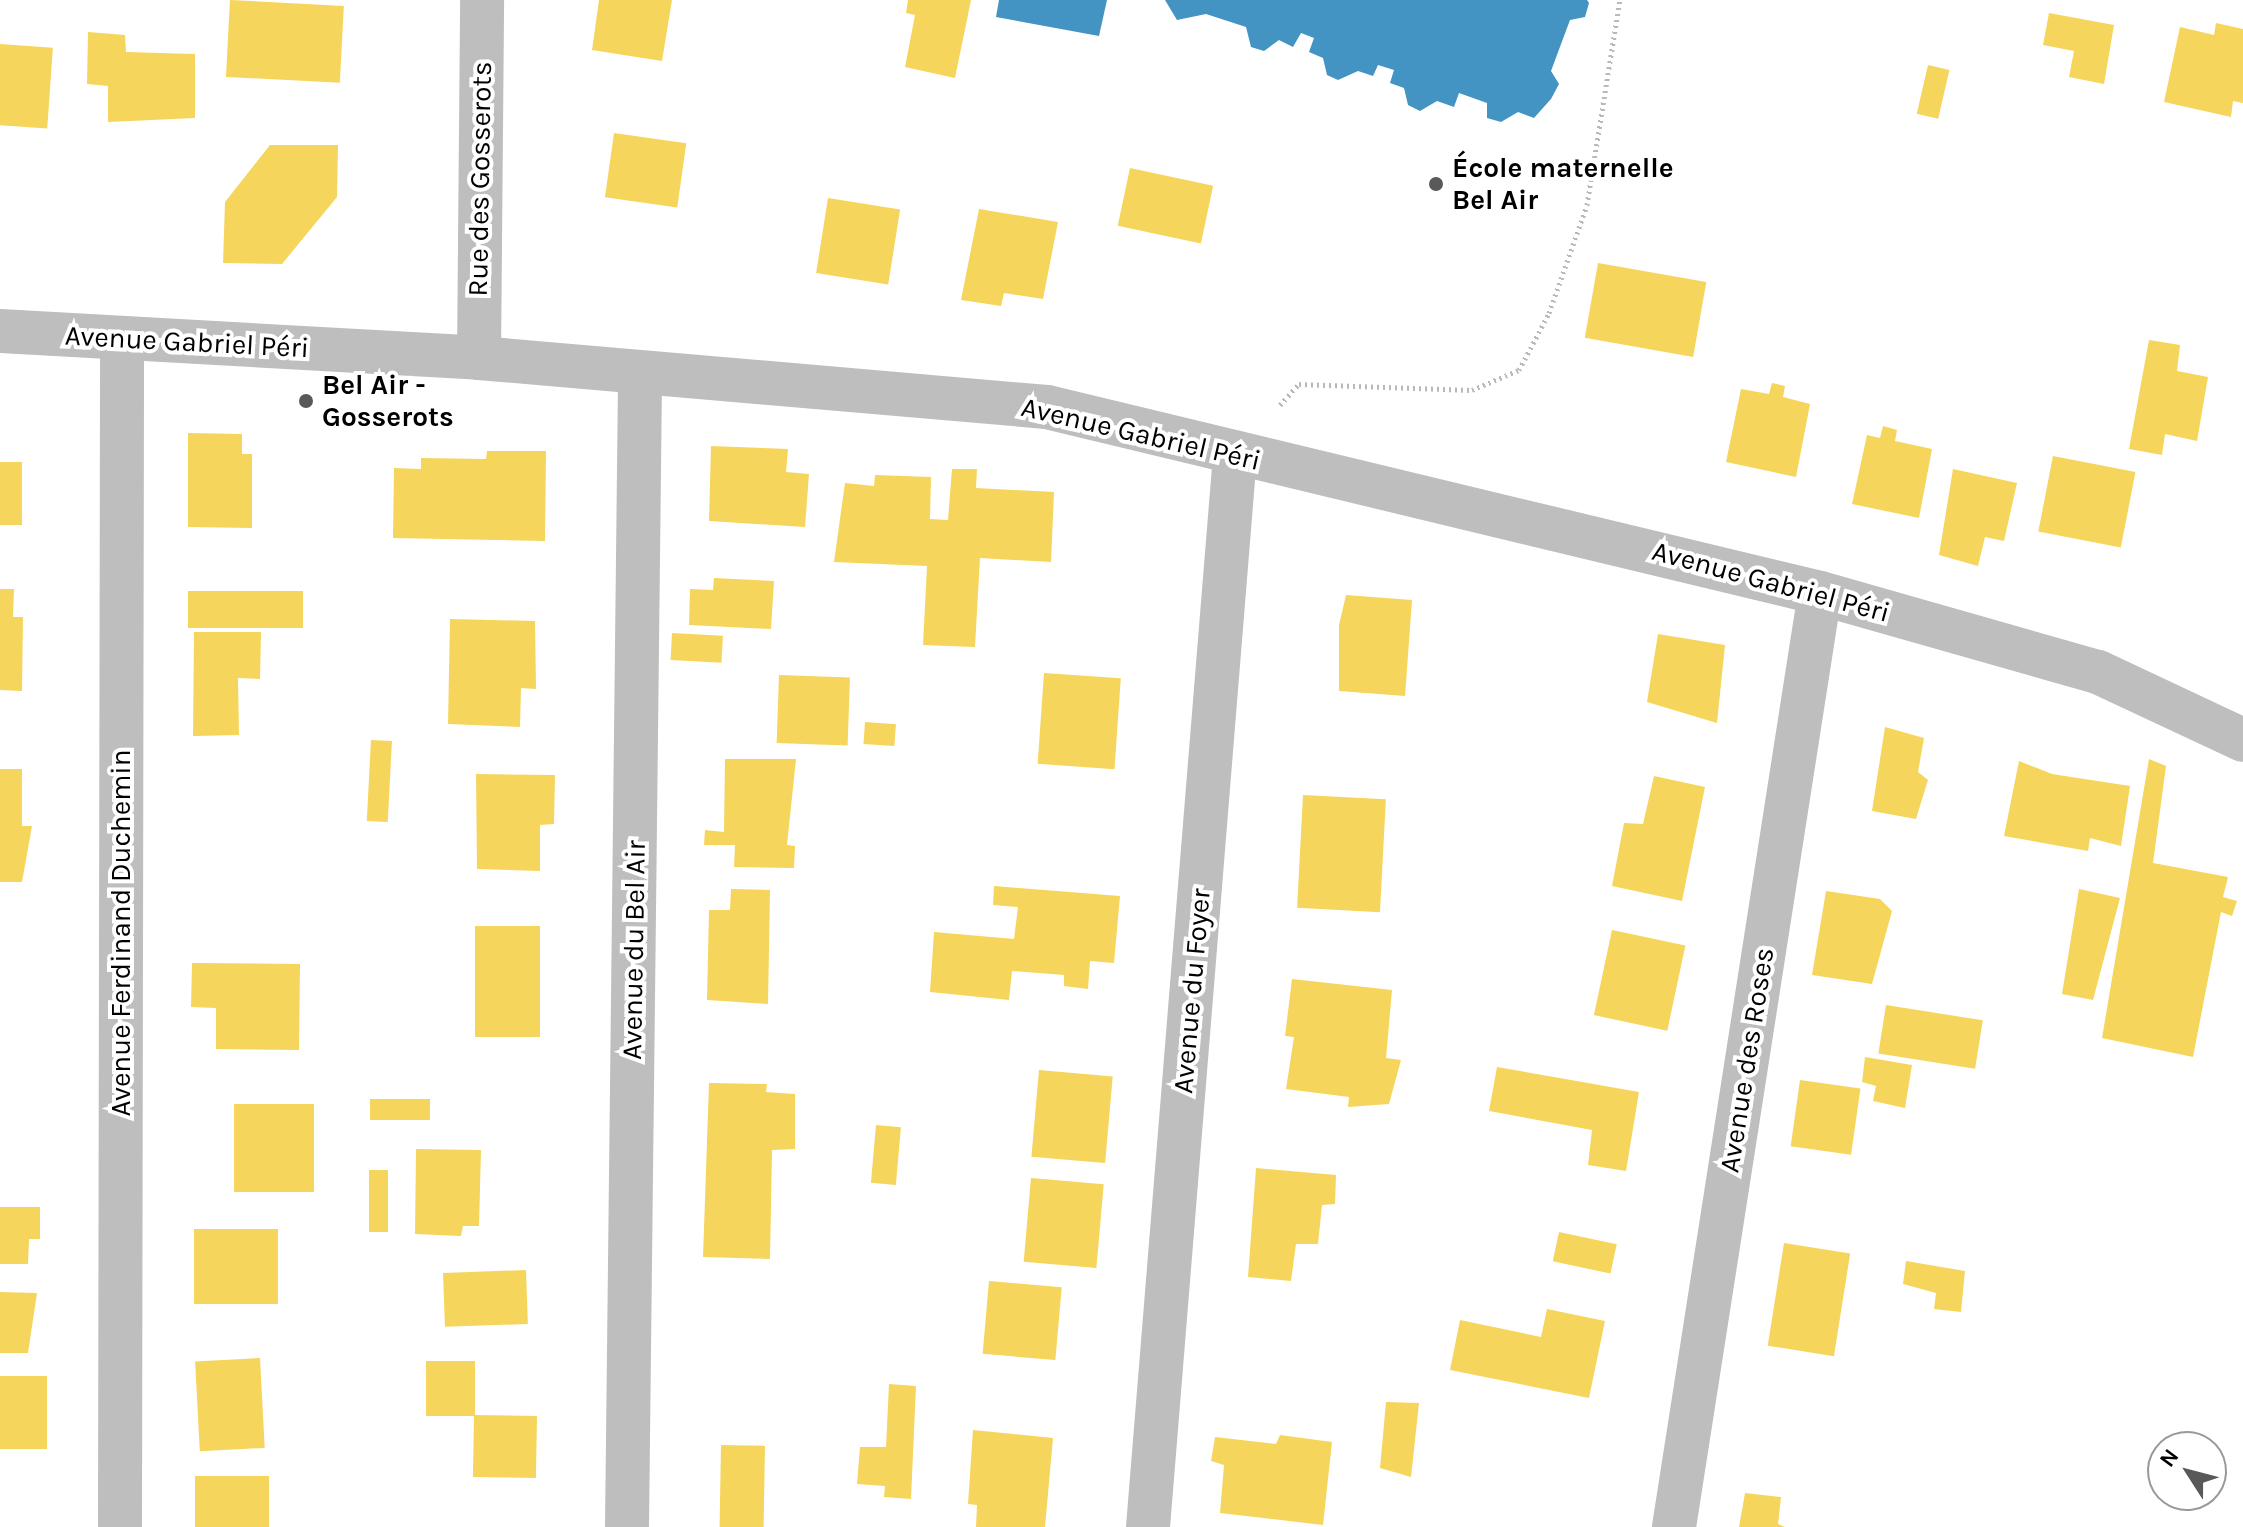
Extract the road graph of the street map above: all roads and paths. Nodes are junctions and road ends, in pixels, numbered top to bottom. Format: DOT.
graph roads {
  1 [pos="482,0"];
  2 [pos="1620,0"];
  3 [pos="0,331"];
  4 [pos="122,339"];
  5 [pos="479,358"];
  6 [pos="640,374"];
  7 [pos="1235,455"];
  8 [pos="1820,593"];
  9 [pos="2243,740"];
  10 [pos="120,1527"];
  11 [pos="627,1527"];
  12 [pos="1148,1527"];
  13 [pos="1674,1527"];
  1 -- 5 [label="street, Rue des Gosserots"];
  2 -- 7 [label="path"];
  3 -- 4 [label="street, Avenue Gabriel Péri"];
  4 -- 5 [label="street, Avenue Gabriel Péri"];
  4 -- 10 [label="street, Avenue Ferdinand Duchemin"];
  5 -- 6 [label="street, Avenue Gabriel Péri"];
  6 -- 7 [label="street, Avenue Gabriel Péri"];
  6 -- 11 [label="street, Avenue du Bel Air"];
  7 -- 8 [label="street, Avenue Gabriel Péri"];
  7 -- 12 [label="street, Avenue du Foyer"];
  8 -- 9 [label="street, Avenue Gabriel Péri"];
  8 -- 13 [label="street, Avenue des Roses"];
}
